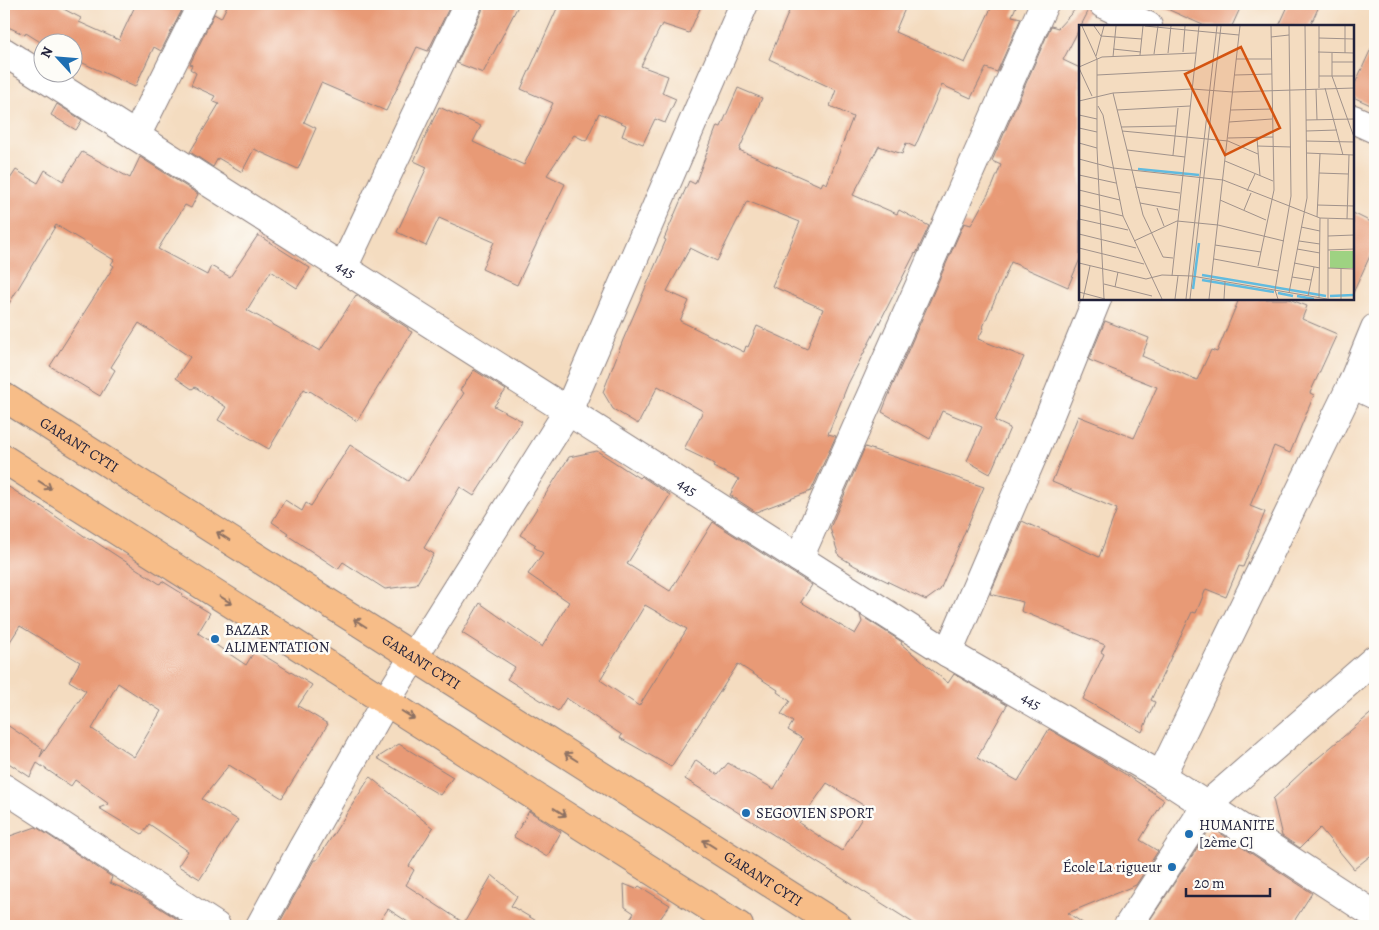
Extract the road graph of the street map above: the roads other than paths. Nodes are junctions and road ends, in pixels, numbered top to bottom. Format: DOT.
graph roads {
  1 [pos="202,4"];
  2 [pos="468,4"];
  3 [pos="744,4"];
  4 [pos="1044,4"];
  5 [pos="1103,4"];
  6 [pos="1146,25"];
  7 [pos="4,52"];
  8 [pos="1354,119"];
  9 [pos="1375,129"];
  10 [pos="136,136"];
  11 [pos="343,268"];
  12 [pos="1097,300"];
  13 [pos="1375,328"];
  14 [pos="1364,389"];
  15 [pos="4,397"];
  16 [pos="568,411"];
  17 [pos="4,459"];
  18 [pos="799,558"];
  19 [pos="948,653"];
  20 [pos="414,657"];
  21 [pos="1375,659"];
  22 [pos="386,701"];
  23 [pos="1160,776"];
  24 [pos="7,798"];
  25 [pos="1206,806"];
  26 [pos="1375,915"];
  27 [pos="216,926"];
  28 [pos="260,926"];
  29 [pos="739,926"];
  30 [pos="838,926"];
  31 [pos="1128,926"];
  1 -- 10 [label="street"];
  2 -- 11 [label="street"];
  3 -- 16 [label="street"];
  4 -- 18 [label="street"];
  5 -- 6 [label="street"];
  7 -- 10 [label="street, 445"];
  8 -- 9 [label="street"];
  10 -- 11 [label="street, 445"];
  11 -- 16 [label="street, 445"];
  12 -- 19 [label="street"];
  13 -- 14 [label="street"];
  14 -- 23 [label="street"];
  20 -- 15 [label="main road, GARANT CYTI, one-way"];
  16 -- 18 [label="street, 445"];
  16 -- 20 [label="street"];
  17 -- 22 [label="main road, one-way"];
  18 -- 19 [label="street, 445"];
  19 -- 23 [label="street, 445"];
  20 -- 22 [label="street"];
  30 -- 20 [label="main road, GARANT CYTI, one-way"];
  21 -- 25 [label="street"];
  22 -- 28 [label="street"];
  22 -- 29 [label="main road, one-way"];
  23 -- 25 [label="street, 445"];
  24 -- 27 [label="street"];
  25 -- 26 [label="street, 445"];
  25 -- 31 [label="street"];
}
